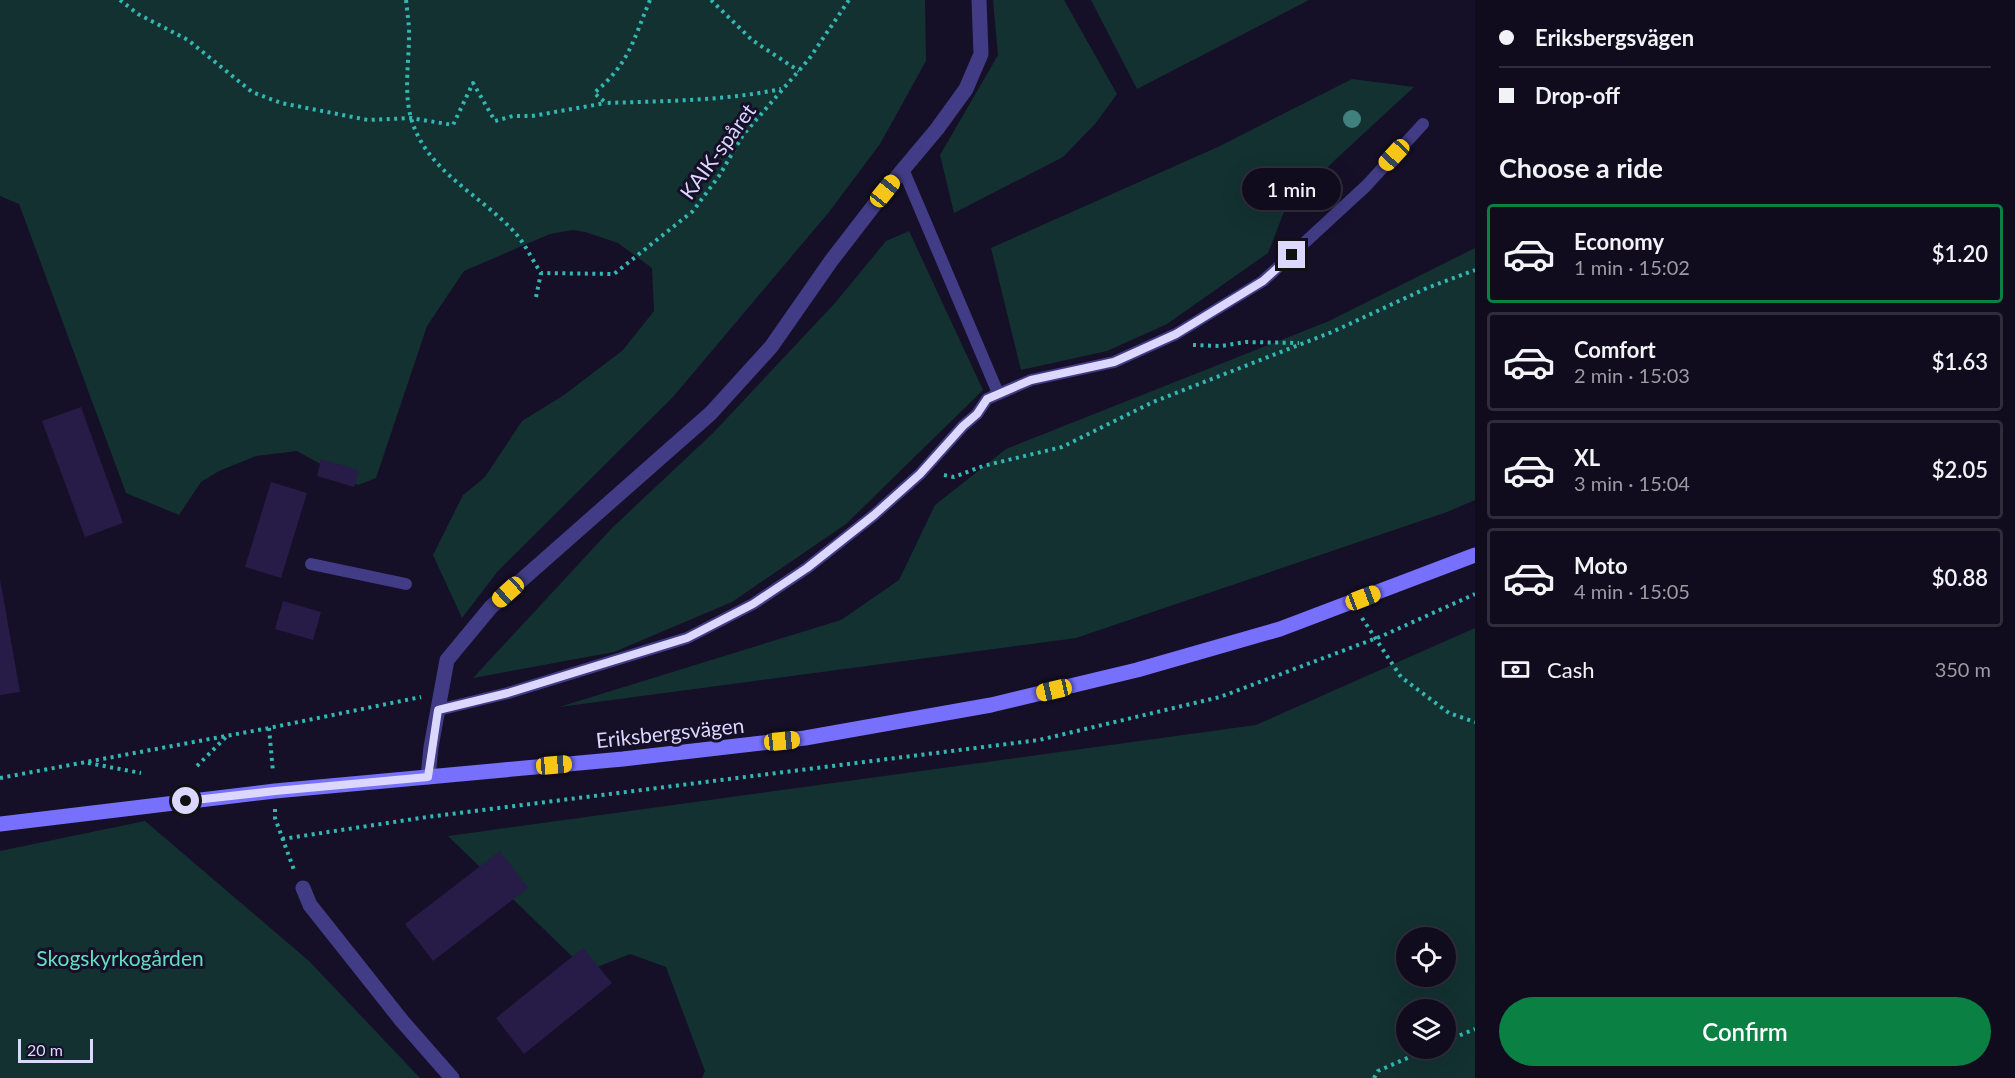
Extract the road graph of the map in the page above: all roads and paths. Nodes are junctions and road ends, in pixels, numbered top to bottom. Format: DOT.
graph roads {
  1 [pos="120,0"];
  2 [pos="406,0"];
  3 [pos="650,0"];
  4 [pos="711,0"];
  5 [pos="849,0"];
  6 [pos="979,0"];
  7 [pos="799,71"];
  8 [pos="783,88"];
  9 [pos="606,104"];
  10 [pos="411,118"];
  11 [pos="1423,124"];
  12 [pos="903,170"];
  13 [pos="1475,270"];
  14 [pos="541,273"];
  15 [pos="536,297"];
  16 [pos="1176,334"];
  17 [pos="1303,344"];
  18 [pos="998,393"];
  19 [pos="928,465"];
  20 [pos="1475,555"];
  21 [pos="311,564"];
  22 [pos="406,584"];
  23 [pos="1351,602"];
  24 [pos="441,693"];
  25 [pos="438,710"];
  26 [pos="1475,722"];
  27 [pos="227,735"];
  28 [pos="84,762"];
  29 [pos="197,766"];
  30 [pos="141,773"];
  31 [pos="428,777"];
  32 [pos="0,778"];
  33 [pos="275,818"];
  34 [pos="0,824"];
  35 [pos="303,888"];
  36 [pos="1475,1029"];
  37 [pos="1456,1037"];
  38 [pos="1405,1059"];
  39 [pos="452,1078"];
  40 [pos="1374,1078"];
  1 -- 10 [label="path"];
  2 -- 10 [label="path"];
  3 -- 9 [label="path"];
  4 -- 7 [label="path"];
  5 -- 7 [label="path, KAIK-spåret"];
  6 -- 12 [label="street"];
  7 -- 8 [label="path, KAIK-spåret"];
  8 -- 9 [label="path"];
  8 -- 14 [label="path, KAIK-spåret"];
  9 -- 10 [label="path"];
  10 -- 14 [label="path"];
  11 -- 16 [label="lane"];
  12 -- 18 [label="lane"];
  12 -- 24 [label="street"];
  13 -- 17 [label="path"];
  14 -- 15 [label="path"];
  16 -- 17 [label="path"];
  16 -- 18 [label="lane"];
  17 -- 19 [label="path"];
  18 -- 19 [label="lane"];
  19 -- 25 [label="lane"];
  20 -- 23 [label="main road, Eriksbergsvägen"];
  21 -- 22 [label="lane"];
  23 -- 26 [label="path"];
  23 -- 31 [label="main road, Eriksbergsvägen"];
  24 -- 25 [label="street"];
  24 -- 27 [label="path"];
  25 -- 31 [label="street"];
  27 -- 28 [label="path"];
  27 -- 29 [label="path"];
  28 -- 30 [label="path"];
  28 -- 32 [label="path"];
  31 -- 34 [label="main road, Eriksbergsvägen"];
  33 -- 35 [label="path"];
  35 -- 39 [label="street"];
  36 -- 37 [label="path"];
  38 -- 40 [label="path"];
}
